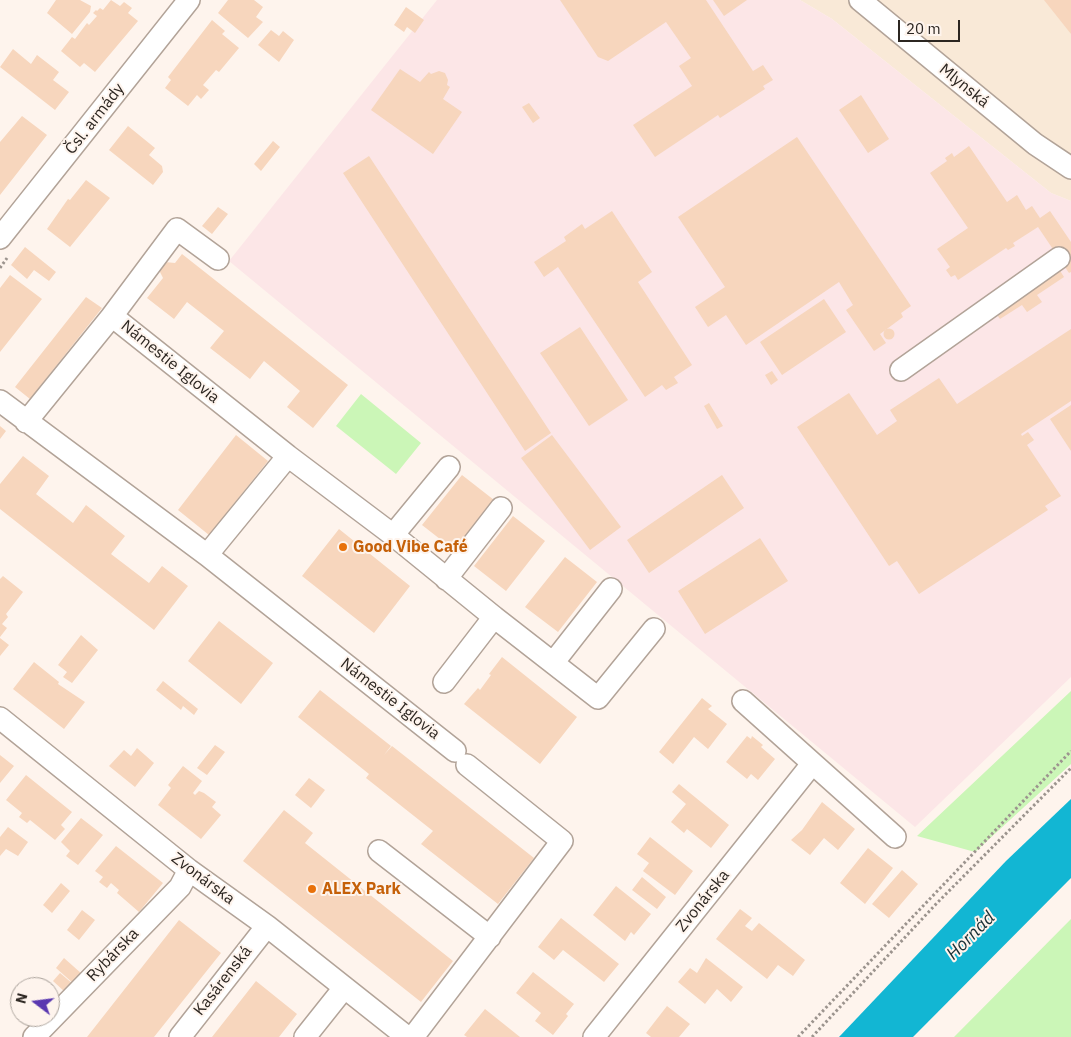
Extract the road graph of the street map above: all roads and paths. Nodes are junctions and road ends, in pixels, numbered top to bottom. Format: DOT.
graph roads {
  1 [pos="189,0"];
  2 [pos="860,0"];
  3 [pos="1071,168"];
  4 [pos="0,238"];
  5 [pos="1059,258"];
  6 [pos="218,259"];
  7 [pos="112,316"];
  8 [pos="901,370"];
  9 [pos="0,402"];
  10 [pos="26,422"];
  11 [pos="288,456"];
  12 [pos="449,467"];
  13 [pos="501,508"];
  14 [pos="393,535"];
  15 [pos="207,555"];
  16 [pos="446,579"];
  17 [pos="611,589"];
  18 [pos="494,618"];
  19 [pos="654,629"];
  20 [pos="552,663"];
  21 [pos="444,682"];
  22 [pos="743,701"];
  23 [pos="0,718"];
  24 [pos="1071,752"];
  25 [pos="812,764"];
  26 [pos="1071,768"];
  27 [pos="895,837"];
  28 [pos="379,851"];
  29 [pos="189,870"];
  30 [pos="267,926"];
  31 [pos="490,937"];
  32 [pos="344,988"];
  33 [pos="34,1037"];
  34 [pos="180,1037"];
  35 [pos="305,1037"];
  36 [pos="407,1037"];
  37 [pos="413,1037"];
  38 [pos="594,1037"];
  39 [pos="798,1037"];
  40 [pos="812,1037"];
  1 -- 4 [label="street, Čsl. armády"];
  2 -- 3 [label="street, Mlynská"];
  5 -- 8 [label="street"];
  6 -- 7 [label="street"];
  7 -- 10 [label="street, Námestie Iglovia"];
  7 -- 11 [label="street, Námestie Iglovia"];
  9 -- 10 [label="street, Námestie Iglovia"];
  10 -- 15 [label="street, Námestie Iglovia"];
  11 -- 14 [label="street, Námestie Iglovia"];
  11 -- 15 [label="street"];
  12 -- 14 [label="street"];
  13 -- 16 [label="street"];
  14 -- 16 [label="street, Námestie Iglovia"];
  15 -- 31 [label="street, Námestie Iglovia"];
  16 -- 18 [label="street, Námestie Iglovia"];
  17 -- 20 [label="street"];
  18 -- 20 [label="street, Námestie Iglovia"];
  18 -- 21 [label="street"];
  19 -- 20 [label="street, Námestie Iglovia"];
  22 -- 25 [label="street"];
  23 -- 29 [label="street, Zvonárska"];
  24 -- 39 [label="path"];
  25 -- 27 [label="street"];
  25 -- 38 [label="street, Zvonárska"];
  26 -- 40 [label="path"];
  28 -- 31 [label="street"];
  29 -- 30 [label="street, Zvonárska"];
  29 -- 33 [label="street, Rybárska"];
  30 -- 32 [label="street, Zvonárska"];
  30 -- 34 [label="street, Kasárenská"];
  31 -- 37 [label="street"];
  32 -- 35 [label="street"];
  32 -- 36 [label="street, Zvonárska"];
}
